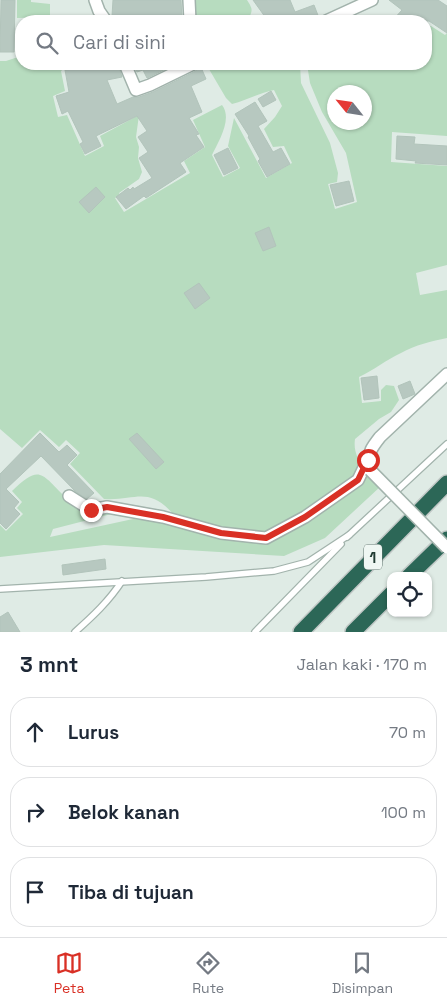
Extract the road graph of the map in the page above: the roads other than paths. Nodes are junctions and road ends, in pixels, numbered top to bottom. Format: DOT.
graph roads {
  1 [pos="95,0"];
  2 [pos="189,0"];
  3 [pos="372,0"];
  4 [pos="102,15"];
  5 [pos="190,15"];
  6 [pos="339,15"];
  7 [pos="128,70"];
  8 [pos="181,70"];
  9 [pos="447,374"];
  10 [pos="447,444"];
  11 [pos="369,457"];
  12 [pos="447,484"];
  13 [pos="69,496"];
  14 [pos="349,536"];
  15 [pos="447,539"];
  16 [pos="447,548"];
  17 [pos="414,572"];
  18 [pos="122,581"];
  19 [pos="0,589"];
  20 [pos="387,598"];
  21 [pos="75,632"];
  22 [pos="255,632"];
  23 [pos="301,632"];
  24 [pos="353,632"];
  1 -- 4 [label="street"];
  2 -- 5 [label="street"];
  3 -- 6 [label="street"];
  7 -- 8 [label="street"];
  9 -- 11 [label="street"];
  10 -- 14 [label="lane"];
  11 -- 13 [label="street"];
  11 -- 16 [label="street, bridge"];
  12 -- 23 [label="highway, 1"];
  14 -- 18 [label="lane"];
  14 -- 22 [label="lane"];
  15 -- 17 [label="highway"];
  18 -- 19 [label="lane"];
  18 -- 21 [label="lane"];
  20 -- 24 [label="highway"];
}
